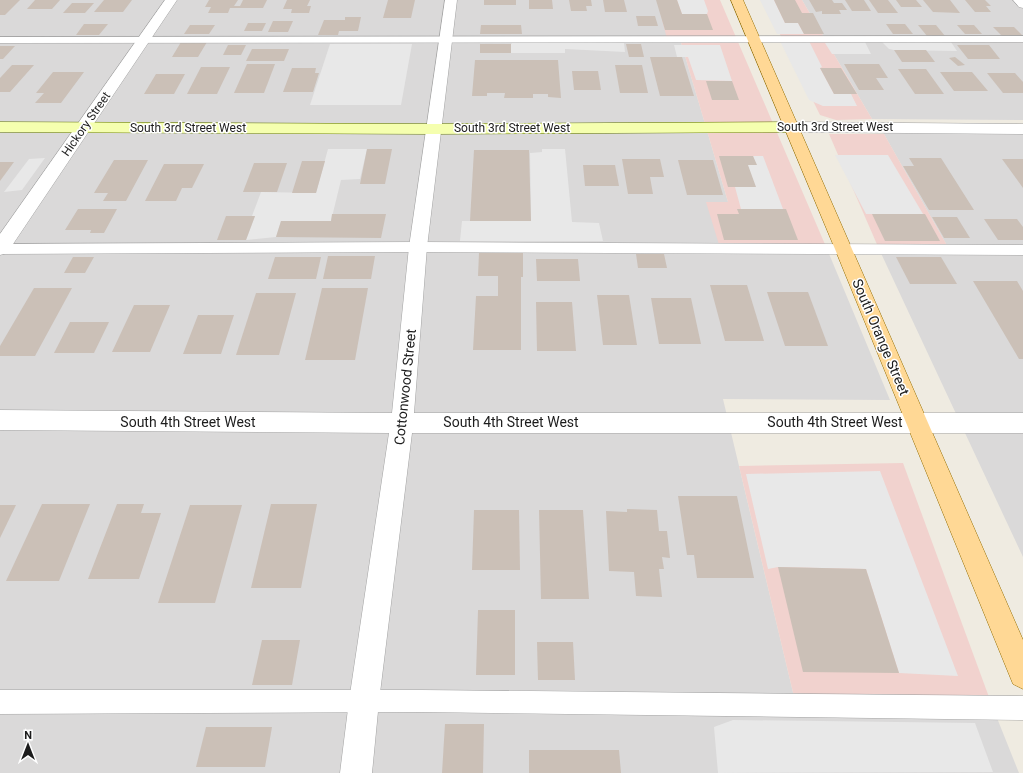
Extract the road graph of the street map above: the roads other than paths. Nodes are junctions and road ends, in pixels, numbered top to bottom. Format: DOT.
graph roads {
  1 [pos="171,0"];
  2 [pos="451,0"];
  3 [pos="737,0"];
  4 [pos="1018,0"];
  5 [pos="1023,4"];
  6 [pos="754,39"];
  7 [pos="1023,39"];
  8 [pos="0,40"];
  9 [pos="144,40"];
  10 [pos="446,40"];
  11 [pos="0,127"];
  12 [pos="83,127"];
  13 [pos="792,127"];
  14 [pos="433,129"];
  15 [pos="1023,129"];
  16 [pos="418,247"];
  17 [pos="0,248"];
  18 [pos="844,249"];
  19 [pos="1023,250"];
  20 [pos="0,420"];
  21 [pos="916,422"];
  22 [pos="402,423"];
  23 [pos="1023,423"];
  24 [pos="1023,674"];
  25 [pos="364,701"];
  26 [pos="0,702"];
  27 [pos="1023,708"];
  28 [pos="356,773"];
  1 -- 9 [label="street, Hickory Street"];
  2 -- 10 [label="street, Cottonwood Street"];
  3 -- 6 [label="main road, South Orange Street"];
  4 -- 5 [label="street"];
  6 -- 7 [label="lane"];
  6 -- 10 [label="lane"];
  6 -- 13 [label="main road, South Orange Street"];
  8 -- 9 [label="lane"];
  9 -- 10 [label="lane"];
  9 -- 12 [label="street, Hickory Street"];
  10 -- 14 [label="street, Cottonwood Street"];
  11 -- 12 [label="main road, South 3rd Street West"];
  12 -- 14 [label="main road, South 3rd Street West"];
  12 -- 17 [label="street, Hickory Street"];
  13 -- 14 [label="main road, South 3rd Street West"];
  13 -- 15 [label="street, South 3rd Street West"];
  13 -- 18 [label="main road, South Orange Street"];
  14 -- 16 [label="street, Cottonwood Street"];
  16 -- 17 [label="lane"];
  16 -- 18 [label="lane"];
  16 -- 22 [label="street, Cottonwood Street"];
  18 -- 19 [label="lane"];
  18 -- 21 [label="main road, South Orange Street"];
  20 -- 22 [label="street, South 4th Street West"];
  21 -- 22 [label="street, South 4th Street West"];
  21 -- 23 [label="street, South 4th Street West"];
  21 -- 24 [label="main road, South Orange Street"];
  22 -- 25 [label="street, Cottonwood Street"];
  25 -- 26 [label="lane"];
  25 -- 27 [label="lane"];
  25 -- 28 [label="street, Cottonwood Street"];
}
